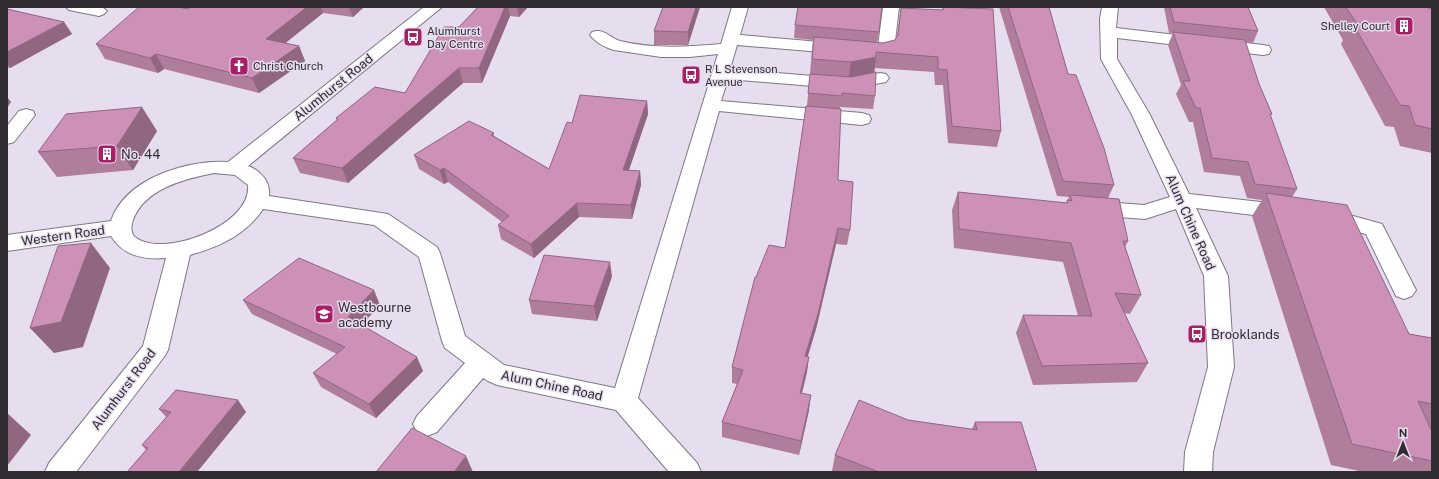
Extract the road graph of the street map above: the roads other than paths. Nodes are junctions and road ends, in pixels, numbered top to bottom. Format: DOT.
graph roads {
  1 [pos="74,7"];
  2 [pos="434,7"];
  3 [pos="740,7"];
  4 [pos="891,7"];
  5 [pos="1110,7"];
  6 [pos="99,10"];
  7 [pos="1108,32"];
  8 [pos="598,35"];
  9 [pos="729,44"];
  10 [pos="1263,50"];
  11 [pos="720,73"];
  12 [pos="880,78"];
  13 [pos="711,105"];
  14 [pos="26,115"];
  15 [pos="862,119"];
  16 [pos="7,138"];
  17 [pos="233,168"];
  18 [pos="1182,200"];
  19 [pos="258,201"];
  20 [pos="1076,206"];
  21 [pos="120,227"];
  22 [pos="7,243"];
  23 [pos="180,249"];
  24 [pos="1404,290"];
  25 [pos="481,362"];
  26 [pos="624,401"];
  27 [pos="428,424"];
  28 [pos="59,472"];
  29 [pos="687,472"];
  30 [pos="1198,472"];
  1 -- 6 [label="street"];
  2 -- 17 [label="street, Alumhurst Road"];
  3 -- 9 [label="street"];
  4 -- 9 [label="street"];
  5 -- 7 [label="street, Alum Chine Road"];
  7 -- 10 [label="street"];
  7 -- 18 [label="street, Alum Chine Road"];
  8 -- 9 [label="street"];
  9 -- 11 [label="street"];
  11 -- 12 [label="street"];
  11 -- 13 [label="street"];
  13 -- 15 [label="street"];
  13 -- 26 [label="street"];
  14 -- 16 [label="street"];
  17 -- 19 [label="street"];
  17 -- 21 [label="street"];
  18 -- 20 [label="street"];
  18 -- 24 [label="street"];
  18 -- 30 [label="street, Alum Chine Road"];
  19 -- 23 [label="street"];
  19 -- 25 [label="street, Alum Chine Road"];
  21 -- 22 [label="street, Western Road"];
  21 -- 23 [label="street"];
  23 -- 28 [label="street, Alumhurst Road"];
  25 -- 26 [label="street, Alum Chine Road"];
  25 -- 27 [label="street"];
  26 -- 29 [label="street"];
}
